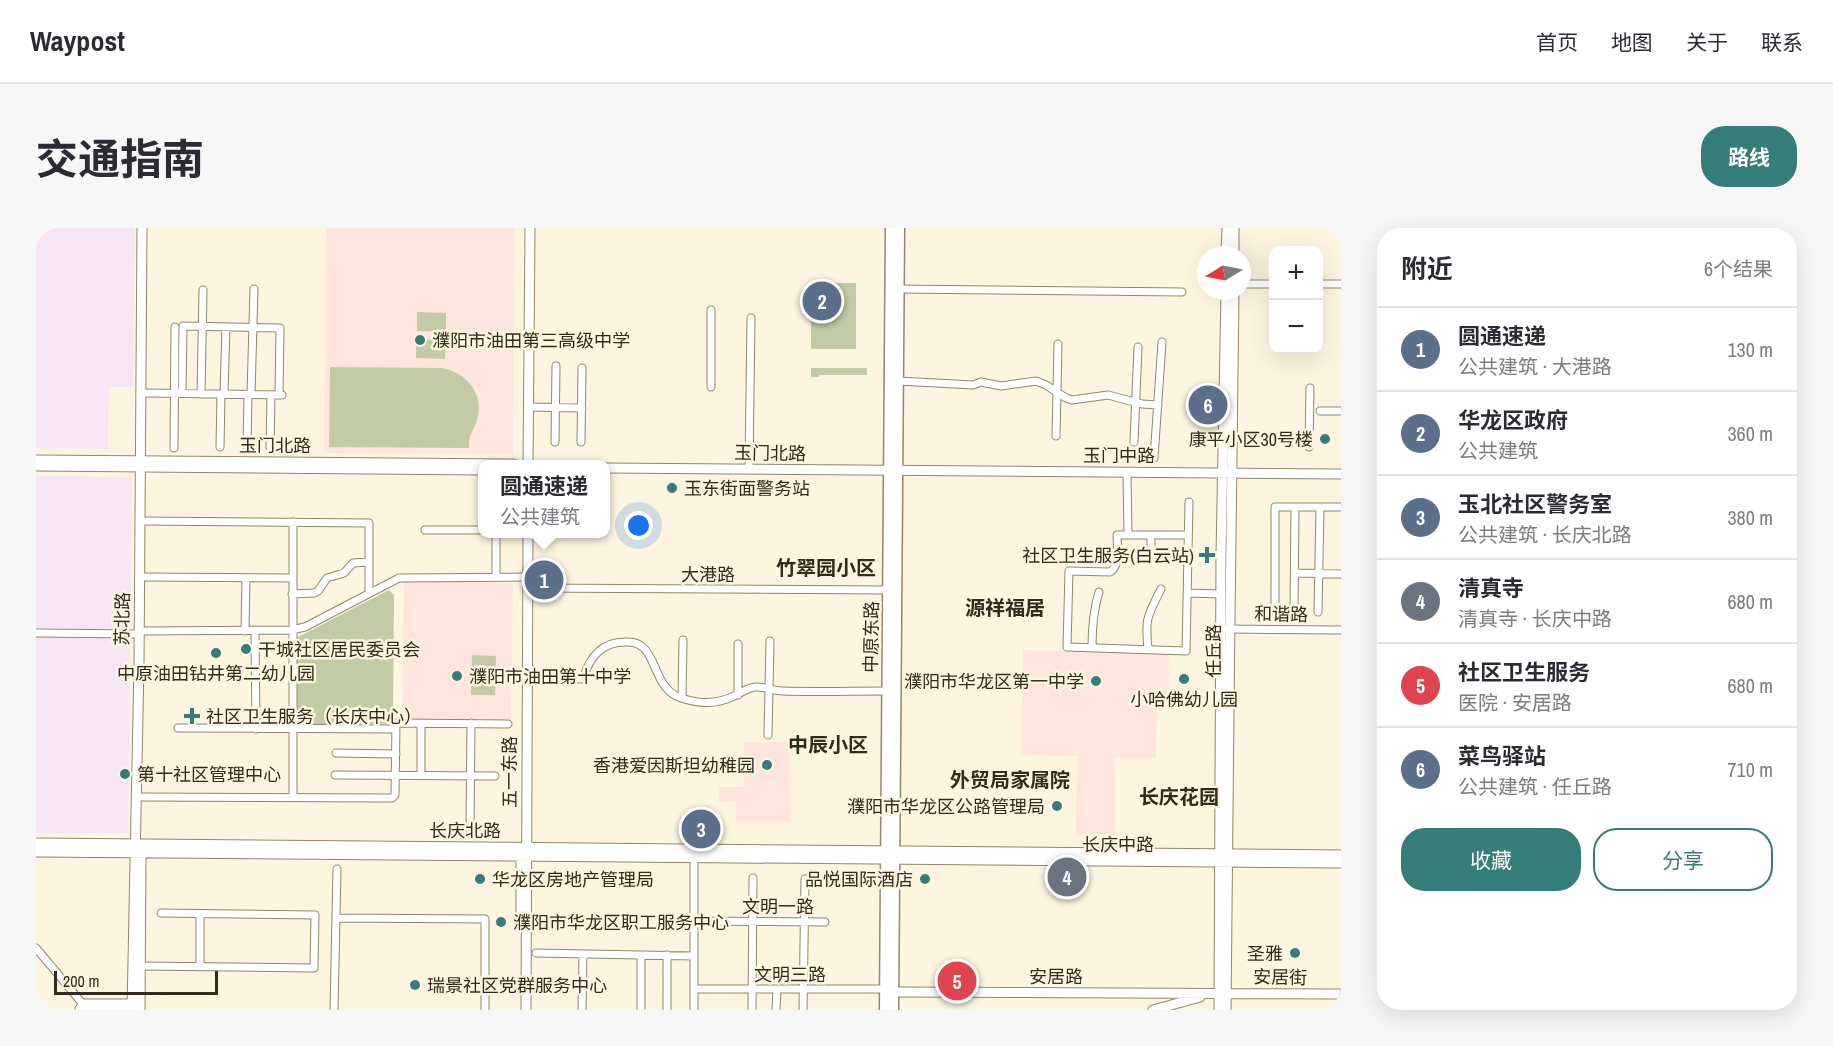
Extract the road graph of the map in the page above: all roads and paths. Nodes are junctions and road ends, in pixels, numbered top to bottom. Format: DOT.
graph roads {
  1 [pos="142,228"];
  2 [pos="148,228"];
  3 [pos="525,228"];
  4 [pos="530,228"];
  5 [pos="891,228"];
  6 [pos="899,228"];
  7 [pos="1227,228"];
  8 [pos="1234,228"];
  9 [pos="1226,246"];
  10 [pos="1234,246"];
  11 [pos="1251,284"];
  12 [pos="1269,284"];
  13 [pos="1323,284"];
  14 [pos="1341,284"];
  15 [pos="254,289"];
  16 [pos="898,289"];
  17 [pos="203,290"];
  18 [pos="1182,292"];
  19 [pos="1226,300"];
  20 [pos="1234,300"];
  21 [pos="711,310"];
  22 [pos="751,318"];
  23 [pos="175,327"];
  24 [pos="202,327"];
  25 [pos="226,327"];
  26 [pos="253,327"];
  27 [pos="1162,342"];
  28 [pos="1058,344"];
  29 [pos="1138,347"];
  30 [pos="556,366"];
  31 [pos="582,368"];
  32 [pos="898,381"];
  33 [pos="711,387"];
  34 [pos="1311,388"];
  35 [pos="146,393"];
  36 [pos="178,393"];
  37 [pos="1057,393"];
  38 [pos="201,394"];
  39 [pos="223,394"];
  40 [pos="250,394"];
  41 [pos="278,395"];
  42 [pos="1136,403"];
  43 [pos="1158,405"];
  44 [pos="529,407"];
  45 [pos="555,408"];
  46 [pos="582,408"];
  47 [pos="1320,411"];
  48 [pos="1341,411"];
  49 [pos="1056,436"];
  50 [pos="1134,441"];
  51 [pos="555,442"];
  52 [pos="581,442"];
  53 [pos="220,447"];
  54 [pos="247,447"];
  55 [pos="1309,447"];
  56 [pos="174,448"];
  57 [pos="270,448"];
  58 [pos="1154,458"];
  59 [pos="36,460"];
  60 [pos="523,460"];
  61 [pos="528,460"];
  62 [pos="143,464"];
  63 [pos="478,465"];
  64 [pos="36,466"];
  65 [pos="610,468"];
  66 [pos="749,469"];
  67 [pos="478,470"];
  68 [pos="894,470"];
  69 [pos="1127,472"];
  70 [pos="1227,473"];
  71 [pos="1341,474"];
  72 [pos="1189,502"];
  73 [pos="1295,507"];
  74 [pos="1320,507"];
  75 [pos="1341,507"];
  76 [pos="145,521"];
  77 [pos="293,522"];
  78 [pos="425,530"];
  79 [pos="478,530"];
  80 [pos="1128,535"];
  81 [pos="1151,535"];
  82 [pos="1188,535"];
  83 [pos="496,538"];
  84 [pos="522,538"];
  85 [pos="528,538"];
  86 [pos="1151,550"];
  87 [pos="369,562"];
  88 [pos="1295,573"];
  89 [pos="1319,573"];
  90 [pos="1341,574"];
  91 [pos="144,577"];
  92 [pos="496,577"];
  93 [pos="525,577"];
  94 [pos="246,578"];
  95 [pos="292,578"];
  96 [pos="527,588"];
  97 [pos="1161,589"];
  98 [pos="888,590"];
  99 [pos="1099,592"];
  100 [pos="1187,593"];
  101 [pos="292,594"];
  102 [pos="369,594"];
  103 [pos="1221,594"];
  104 [pos="1318,612"];
  105 [pos="1294,613"];
  106 [pos="1275,615"];
  107 [pos="1226,629"];
  108 [pos="292,630"];
  109 [pos="1341,630"];
  110 [pos="245,631"];
  111 [pos="255,631"];
  112 [pos="36,633"];
  113 [pos="141,633"];
  114 [pos="683,640"];
  115 [pos="770,641"];
  116 [pos="738,644"];
  117 [pos="1092,648"];
  118 [pos="1148,649"];
  119 [pos="527,678"];
  120 [pos="769,689"];
  121 [pos="887,691"];
  122 [pos="738,694"];
  123 [pos="682,698"];
  124 [pos="422,723"];
  125 [pos="471,723"];
  126 [pos="508,724"];
  127 [pos="178,728"];
  128 [pos="256,729"];
  129 [pos="294,729"];
  130 [pos="396,729"];
  131 [pos="768,735"];
  132 [pos="336,753"];
  133 [pos="396,754"];
  134 [pos="335,775"];
  135 [pos="395,775"];
  136 [pos="421,776"];
  137 [pos="470,776"];
  138 [pos="495,776"];
  139 [pos="142,797"];
  140 [pos="293,797"];
  141 [pos="470,830"];
  142 [pos="36,843"];
  143 [pos="139,848"];
  144 [pos="36,852"];
  145 [pos="524,852"];
  146 [pos="890,855"];
  147 [pos="1341,855"];
  148 [pos="694,857"];
  149 [pos="1225,857"];
  150 [pos="1341,863"];
  151 [pos="337,869"];
  152 [pos="753,878"];
  153 [pos="805,879"];
  154 [pos="161,913"];
  155 [pos="200,914"];
  156 [pos="336,918"];
  157 [pos="694,921"];
  158 [pos="753,921"];
  159 [pos="804,921"];
  160 [pos="825,921"];
  161 [pos="36,948"];
  162 [pos="536,953"];
  163 [pos="583,954"];
  164 [pos="641,955"];
  165 [pos="667,955"];
  166 [pos="694,956"];
  167 [pos="140,966"];
  168 [pos="200,967"];
  169 [pos="694,989"];
  170 [pos="753,989"];
  171 [pos="777,989"];
  172 [pos="803,989"];
  173 [pos="889,991"];
  174 [pos="1223,993"];
  175 [pos="1341,994"];
  176 [pos="80,1007"];
  177 [pos="134,1008"];
  178 [pos="334,1010"];
  179 [pos="485,1010"];
  180 [pos="520,1010"];
  181 [pos="526,1010"];
  182 [pos="582,1010"];
  183 [pos="641,1010"];
  184 [pos="667,1010"];
  185 [pos="694,1010"];
  186 [pos="752,1010"];
  187 [pos="777,1010"];
  188 [pos="803,1010"];
  189 [pos="885,1010"];
  190 [pos="894,1010"];
  191 [pos="1153,1010"];
  192 [pos="1219,1010"];
  193 [pos="1226,1010"];
  1 -- 62 [label="street, 苏北路"];
  2 -- 35 [label="street, 苏北路"];
  3 -- 60 [label="street"];
  4 -- 44 [label="street"];
  5 -- 68 [label="main road, 中原东路"];
  6 -- 16 [label="main road, 中原东路"];
  7 -- 9 [label="street"];
  8 -- 10 [label="street"];
  11 -- 12 [label="street"];
  13 -- 14 [label="street"];
  15 -- 26 [label="street"];
  16 -- 18 [label="street"];
  16 -- 32 [label="main road, 中原东路"];
  17 -- 24 [label="street"];
  19 -- 70 [label="street, 任丘路"];
  20 -- 70 [label="street, 任丘路"];
  21 -- 33 [label="street"];
  22 -- 66 [label="street"];
  23 -- 36 [label="street"];
  24 -- 25 [label="street"];
  24 -- 36 [label="street"];
  24 -- 38 [label="street"];
  25 -- 26 [label="street"];
  25 -- 39 [label="street"];
  26 -- 40 [label="street"];
  26 -- 41 [label="street"];
  27 -- 43 [label="street"];
  28 -- 37 [label="street"];
  29 -- 42 [label="street"];
  30 -- 45 [label="street"];
  31 -- 46 [label="street"];
  32 -- 37 [label="street"];
  32 -- 68 [label="main road, 中原东路"];
  34 -- 55 [label="street"];
  35 -- 36 [label="street"];
  35 -- 62 [label="street, 苏北路"];
  36 -- 38 [label="street"];
  36 -- 56 [label="street"];
  37 -- 42 [label="street"];
  37 -- 49 [label="street"];
  38 -- 39 [label="street"];
  39 -- 40 [label="street"];
  39 -- 53 [label="street"];
  40 -- 41 [label="street"];
  40 -- 54 [label="street"];
  41 -- 57 [label="street"];
  42 -- 43 [label="street"];
  42 -- 50 [label="street"];
  43 -- 58 [label="street"];
  44 -- 45 [label="street"];
  44 -- 61 [label="street"];
  45 -- 46 [label="street"];
  45 -- 51 [label="street"];
  46 -- 52 [label="street"];
  47 -- 48 [label="street"];
  59 -- 62 [label="street, 玉门北路"];
  62 -- 63 [label="street, 玉门北路"];
  62 -- 64 [label="street, 玉门北路"];
  62 -- 67 [label="street, 玉门北路"];
  62 -- 76 [label="street, 苏北路"];
  62 -- 113 [label="street, 苏北路"];
  65 -- 66 [label="street, 玉门北路"];
  66 -- 68 [label="street, 玉门北路"];
  68 -- 69 [label="street, 玉门中路"];
  68 -- 98 [label="main road, 中原东路"];
  68 -- 146 [label="main road, 中原东路"];
  69 -- 70 [label="street, 玉门中路"];
  69 -- 80 [label="street"];
  70 -- 71 [label="street, 玉门中路"];
  70 -- 103 [label="street, 任丘路"];
  70 -- 107 [label="street, 任丘路"];
  72 -- 82 [label="street"];
  73 -- 74 [label="street"];
  73 -- 88 [label="street"];
  73 -- 106 [label="street"];
  74 -- 75 [label="street"];
  74 -- 89 [label="street"];
  76 -- 77 [label="street"];
  76 -- 91 [label="street, 苏北路"];
  77 -- 87 [label="street"];
  77 -- 95 [label="street"];
  78 -- 79 [label="street"];
  80 -- 81 [label="street"];
  80 -- 117 [label="street"];
  81 -- 82 [label="street"];
  81 -- 86 [label="street"];
  82 -- 100 [label="street"];
  83 -- 92 [label="street"];
  84 -- 93 [label="street, 五一东路"];
  85 -- 93 [label="street, 五一东路"];
  87 -- 101 [label="street"];
  87 -- 102 [label="street"];
  88 -- 89 [label="street"];
  88 -- 105 [label="street"];
  89 -- 90 [label="street"];
  89 -- 104 [label="street"];
  91 -- 94 [label="street"];
  91 -- 113 [label="street, 苏北路"];
  92 -- 93 [label="street"];
  92 -- 102 [label="street"];
  93 -- 96 [label="street, 五一东路"];
  93 -- 145 [label="street, 五一东路"];
  94 -- 95 [label="street"];
  94 -- 110 [label="street"];
  95 -- 101 [label="street"];
  96 -- 98 [label="street, 大港路"];
  96 -- 119 [label="street, 五一东路"];
  97 -- 118 [label="street"];
  98 -- 121 [label="main road, 中原东路"];
  99 -- 117 [label="street"];
  100 -- 103 [label="street"];
  100 -- 118 [label="street"];
  101 -- 108 [label="street"];
  102 -- 108 [label="street"];
  103 -- 107 [label="street, 任丘路"];
  107 -- 109 [label="street, 和谐路"];
  107 -- 149 [label="street, 任丘路"];
  108 -- 111 [label="street"];
  108 -- 129 [label="street"];
  110 -- 111 [label="street"];
  110 -- 113 [label="street"];
  111 -- 128 [label="street"];
  112 -- 113 [label="street"];
  113 -- 139 [label="street, 苏北路"];
  113 -- 143 [label="street, 苏北路"];
  114 -- 123 [label="street"];
  115 -- 120 [label="street"];
  116 -- 122 [label="street"];
  117 -- 118 [label="street"];
  119 -- 123 [label="street"];
  119 -- 145 [label="street, 五一东路"];
  120 -- 121 [label="street"];
  120 -- 122 [label="street"];
  120 -- 131 [label="street"];
  121 -- 146 [label="main road, 中原东路"];
  122 -- 123 [label="street"];
  124 -- 125 [label="street"];
  124 -- 130 [label="street"];
  124 -- 136 [label="street"];
  125 -- 126 [label="street"];
  125 -- 137 [label="street"];
  127 -- 128 [label="street"];
  128 -- 129 [label="street"];
  129 -- 130 [label="street"];
  129 -- 140 [label="street"];
  130 -- 133 [label="street"];
  132 -- 133 [label="street"];
  133 -- 135 [label="street"];
  134 -- 135 [label="street"];
  135 -- 136 [label="street"];
  135 -- 140 [label="street"];
  136 -- 137 [label="street"];
  137 -- 138 [label="street"];
  137 -- 141 [label="street"];
  139 -- 140 [label="street"];
  139 -- 143 [label="street, 苏北路"];
  142 -- 143 [label="street, 长庆北路"];
  143 -- 144 [label="street, 长庆北路"];
  143 -- 145 [label="street, 长庆北路"];
  143 -- 167 [label="street, 苏北路"];
  143 -- 177 [label="street, 苏北路"];
  145 -- 146 [label="street, 长庆北路"];
  145 -- 148 [label="street, 长庆北路"];
  145 -- 180 [label="street, 五一东路"];
  145 -- 181 [label="street, 五一东路"];
  146 -- 148 [label="street, 长庆北路"];
  146 -- 149 [label="street, 长庆中路"];
  146 -- 173 [label="main road, 中原东路"];
  147 -- 149 [label="street, 长庆中路"];
  148 -- 157 [label="street"];
  149 -- 150 [label="street, 长庆中路"];
  149 -- 174 [label="street, 任丘路"];
  151 -- 156 [label="street"];
  152 -- 158 [label="street"];
  153 -- 159 [label="street"];
  154 -- 155 [label="street"];
  155 -- 168 [label="street"];
  155 -- 168 [label="street"];
  156 -- 178 [label="street"];
  156 -- 179 [label="street"];
  157 -- 158 [label="street, 文明一路"];
  157 -- 166 [label="street"];
  158 -- 159 [label="street, 文明一路"];
  158 -- 170 [label="street"];
  159 -- 160 [label="street, 文明一路"];
  159 -- 172 [label="street"];
  161 -- 176 [label="street"];
  162 -- 163 [label="street"];
  163 -- 164 [label="street"];
  163 -- 182 [label="street"];
  164 -- 165 [label="street"];
  164 -- 183 [label="street"];
  165 -- 166 [label="street"];
  165 -- 184 [label="street"];
  166 -- 169 [label="street"];
  167 -- 168 [label="street"];
  167 -- 177 [label="street, 苏北路"];
  169 -- 170 [label="street, 文明三路"];
  169 -- 185 [label="street"];
  170 -- 171 [label="street, 文明三路"];
  170 -- 186 [label="street"];
  171 -- 172 [label="street, 文明三路"];
  171 -- 187 [label="street"];
  172 -- 173 [label="street, 文明三路"];
  172 -- 188 [label="street"];
  173 -- 174 [label="street, 安居路"];
  173 -- 189 [label="main road, 中原东路"];
  173 -- 190 [label="main road, 中原东路"];
  174 -- 175 [label="street, 安居街"];
  174 -- 191 [label="street"];
  174 -- 192 [label="street, 任丘路"];
  174 -- 193 [label="street, 任丘路"];
  176 -- 177 [label="street"];
}
